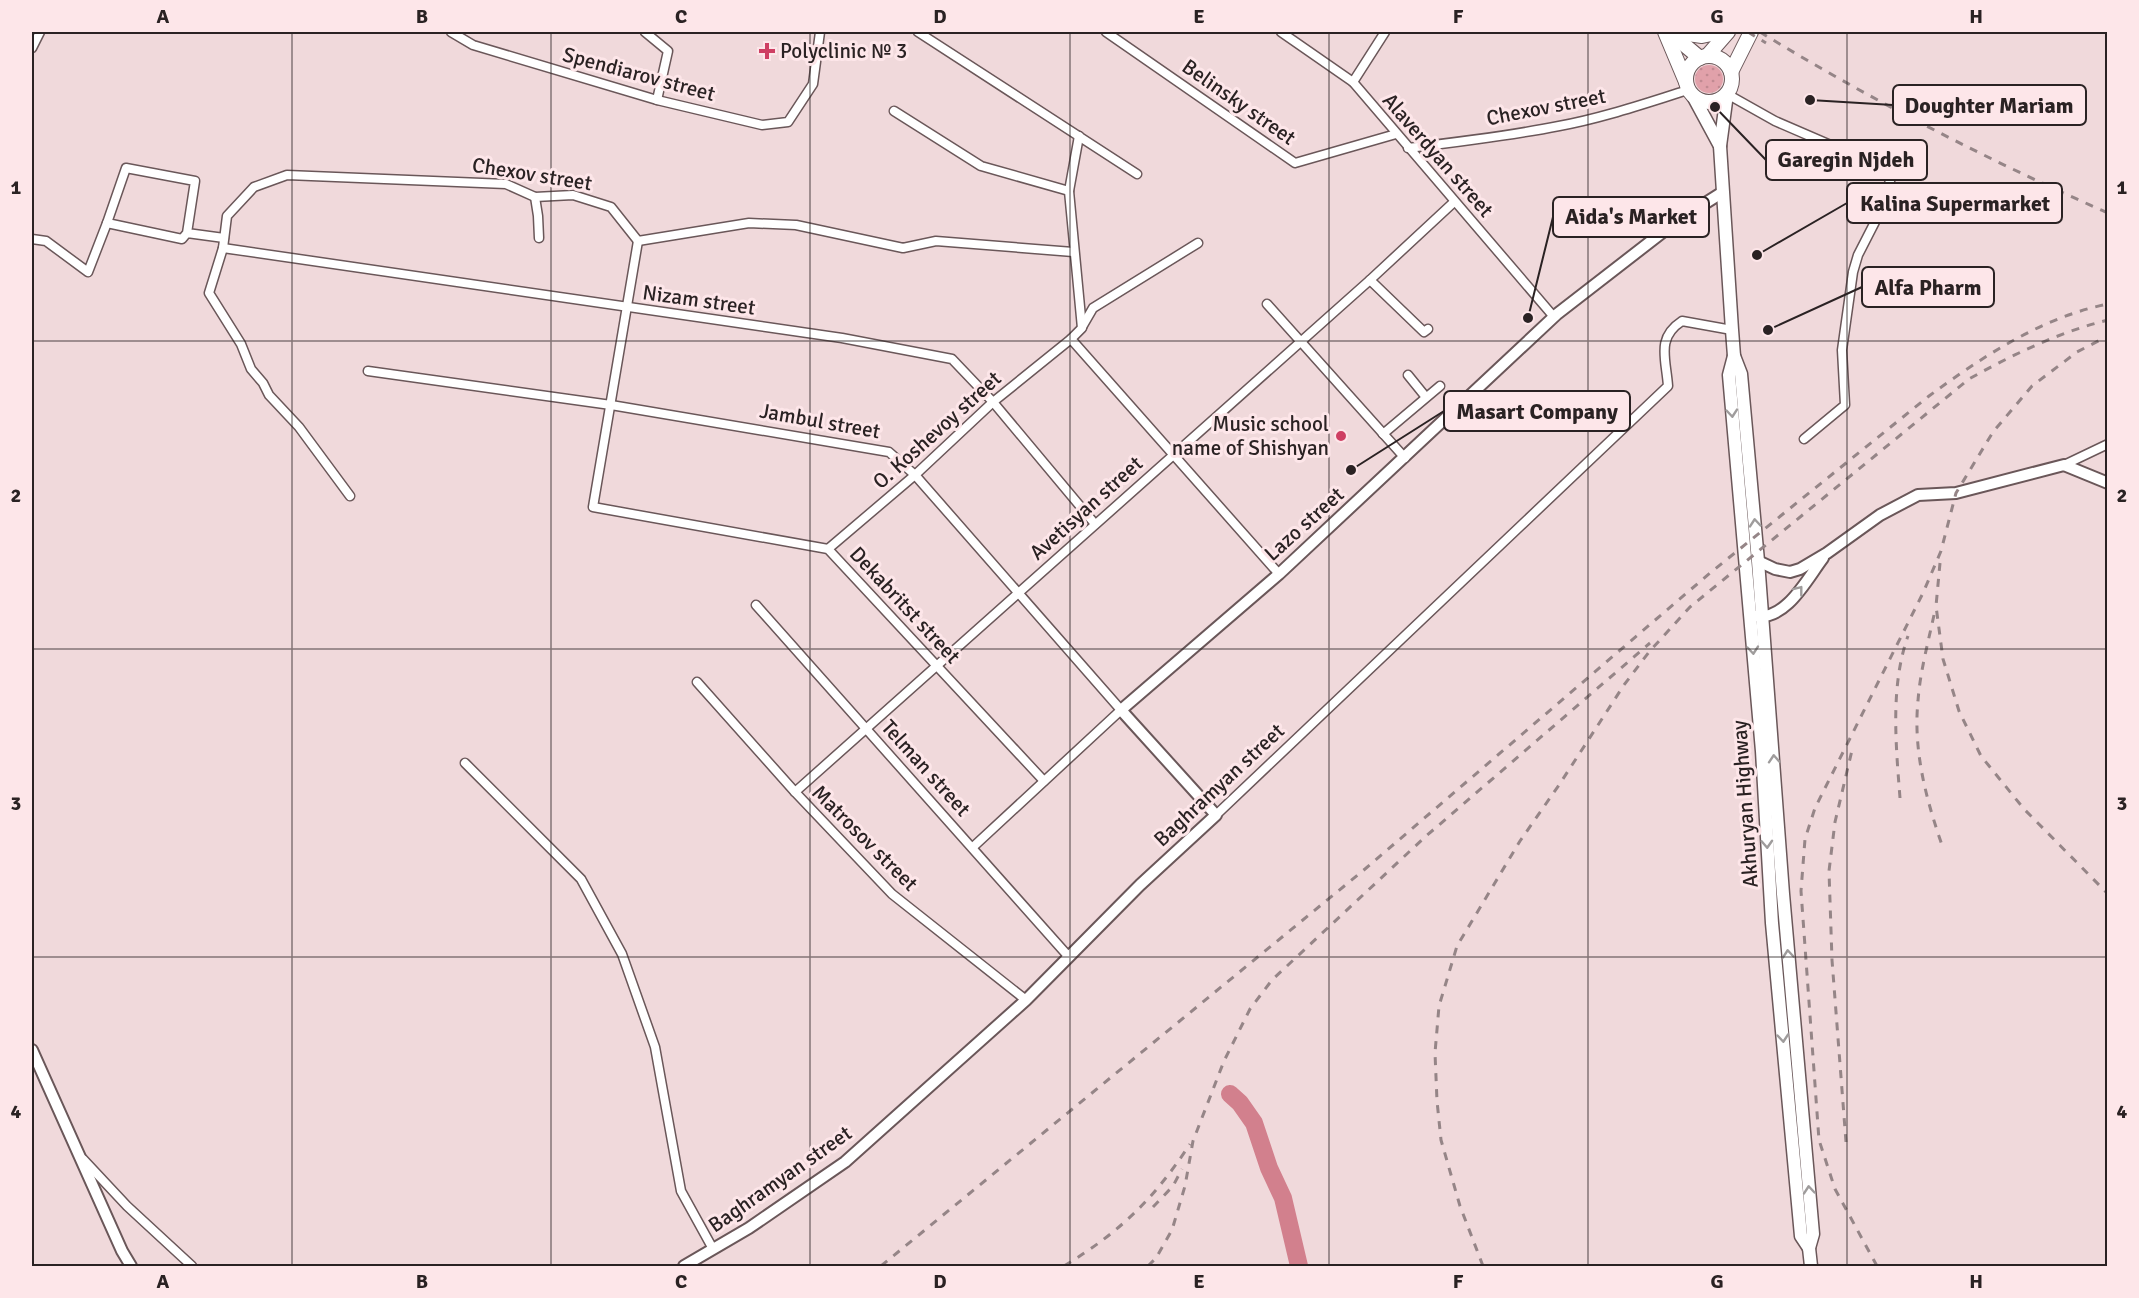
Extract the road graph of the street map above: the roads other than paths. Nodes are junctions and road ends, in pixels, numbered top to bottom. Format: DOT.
graph roads {
  1 [pos="40,32"];
  2 [pos="451,32"];
  3 [pos="645,32"];
  4 [pos="820,32"];
  5 [pos="918,32"];
  6 [pos="1106,32"];
  7 [pos="1281,32"];
  8 [pos="1385,32"];
  9 [pos="1666,32"];
  10 [pos="1674,32"];
  11 [pos="1721,32"];
  12 [pos="1728,32"];
  13 [pos="1751,32"];
  14 [pos="32,48"];
  15 [pos="1703,57"];
  16 [pos="1731,72"];
  17 [pos="1353,82"];
  18 [pos="1689,90"];
  19 [pos="1727,94"];
  20 [pos="657,100"];
  21 [pos="894,111"];
  22 [pos="1396,134"];
  23 [pos="1079,136"];
  24 [pos="1720,146"];
  25 [pos="1408,148"];
  26 [pos="1137,174"];
  27 [pos="1069,191"];
  28 [pos="1723,192"];
  29 [pos="535,197"];
  30 [pos="1454,202"];
  31 [pos="107,223"];
  32 [pos="187,233"];
  33 [pos="539,238"];
  34 [pos="32,239"];
  35 [pos="638,241"];
  36 [pos="223,243"];
  37 [pos="1198,243"];
  38 [pos="1073,252"];
  39 [pos="1370,280"];
  40 [pos="1267,304"];
  41 [pos="627,308"];
  42 [pos="1554,317"];
  43 [pos="1082,328"];
  44 [pos="1428,329"];
  45 [pos="1732,330"];
  46 [pos="1071,339"];
  47 [pos="1299,342"];
  48 [pos="1734,356"];
  49 [pos="368,371"];
  50 [pos="1408,375"];
  51 [pos="1440,386"];
  52 [pos="1425,396"];
  53 [pos="993,402"];
  54 [pos="611,405"];
  55 [pos="1383,434"];
  56 [pos="1804,439"];
  57 [pos="2108,444"];
  58 [pos="1174,454"];
  59 [pos="1405,458"];
  60 [pos="2064,465"];
  61 [pos="915,475"];
  62 [pos="2108,483"];
  63 [pos="350,496"];
  64 [pos="1095,524"];
  65 [pos="828,549"];
  66 [pos="1827,553"];
  67 [pos="1758,561"];
  68 [pos="1279,574"];
  69 [pos="1019,592"];
  70 [pos="756,605"];
  71 [pos="1757,616"];
  72 [pos="936,666"];
  73 [pos="697,682"];
  74 [pos="1121,710"];
  75 [pos="866,728"];
  76 [pos="465,763"];
  77 [pos="1044,781"];
  78 [pos="795,792"];
  79 [pos="1216,814"];
  80 [pos="973,847"];
  81 [pos="1069,957"];
  82 [pos="1026,1000"];
  83 [pos="32,1050"];
  84 [pos="77,1152"];
  85 [pos="713,1249"];
  86 [pos="131,1266"];
  87 [pos="192,1266"];
  88 [pos="684,1266"];
  89 [pos="1811,1266"];
  1 -- 14 [label="street"];
  2 -- 20 [label="street, Spendiarov street"];
  3 -- 20 [label="street"];
  4 -- 20 [label="street, Spendiarov street"];
  5 -- 23 [label="street"];
  6 -- 22 [label="street, Belinsky street"];
  7 -- 17 [label="street, Alaverdyan street"];
  8 -- 17 [label="street"];
  9 -- 15 [label="highway"];
  9 -- 18 [label="highway"];
  10 -- 11 [label="highway"];
  12 -- 15 [label="highway"];
  13 -- 16 [label="highway"];
  15 -- 16 [label="highway"];
  15 -- 18 [label="highway"];
  16 -- 19 [label="highway"];
  17 -- 22 [label="street, Alaverdyan street"];
  18 -- 19 [label="highway"];
  18 -- 24 [label="main road, Akhuryan Highway"];
  18 -- 25 [label="street, Chexov street"];
  19 -- 24 [label="main road"];
  19 -- 56 [label="street"];
  21 -- 27 [label="street"];
  22 -- 25 [label="street, Alaverdyan street"];
  23 -- 26 [label="street"];
  23 -- 27 [label="street"];
  24 -- 28 [label="main road, Akhuryan Highway"];
  25 -- 30 [label="street, Alaverdyan street"];
  27 -- 38 [label="street"];
  28 -- 42 [label="street, Lazo street"];
  28 -- 45 [label="main road, Akhuryan Highway"];
  29 -- 33 [label="street"];
  29 -- 35 [label="street, Chexov street"];
  29 -- 36 [label="street, Chexov street"];
  30 -- 39 [label="street, Avetisyan street"];
  30 -- 42 [label="street, Alaverdyan street"];
  31 -- 32 [label="street, Nizam street"];
  31 -- 32 [label="street"];
  31 -- 34 [label="street"];
  32 -- 36 [label="street, Nizam street"];
  35 -- 38 [label="street"];
  35 -- 41 [label="street"];
  36 -- 41 [label="street, Nizam street"];
  36 -- 63 [label="street, Chexov street"];
  37 -- 43 [label="street"];
  38 -- 43 [label="street"];
  39 -- 44 [label="street"];
  39 -- 47 [label="street, Avetisyan street"];
  40 -- 47 [label="street"];
  41 -- 53 [label="street, Nizam street"];
  41 -- 54 [label="street"];
  42 -- 59 [label="street, Lazo street"];
  43 -- 46 [label="street, O. Koshevoy street"];
  45 -- 48 [label="main road, Akhuryan Highway"];
  45 -- 79 [label="street, Baghramyan street"];
  46 -- 53 [label="street, O. Koshevoy street"];
  46 -- 58 [label="street"];
  47 -- 55 [label="street"];
  47 -- 58 [label="street, Avetisyan street"];
  67 -- 48 [label="main road, Akhuryan Highway, one-way"];
  48 -- 71 [label="main road, Akhuryan Highway, one-way"];
  49 -- 54 [label="street, Jambul street"];
  50 -- 52 [label="street"];
  51 -- 52 [label="street"];
  52 -- 55 [label="street"];
  53 -- 61 [label="street, O. Koshevoy street"];
  53 -- 64 [label="street, Nizam street"];
  54 -- 61 [label="street, Jambul street"];
  54 -- 65 [label="street, Dekabritst street"];
  55 -- 59 [label="street"];
  57 -- 60 [label="street"];
  58 -- 64 [label="street, Avetisyan street"];
  58 -- 68 [label="street"];
  59 -- 68 [label="street, Lazo street"];
  60 -- 62 [label="street"];
  60 -- 66 [label="street"];
  61 -- 65 [label="street, O. Koshevoy street"];
  61 -- 69 [label="street, Jambul street"];
  64 -- 69 [label="street, Avetisyan street"];
  65 -- 72 [label="street, Dekabritst street"];
  66 -- 67 [label="street"];
  71 -- 66 [label="street, one-way"];
  67 -- 71 [label="main road, Akhuryan Highway"];
  68 -- 74 [label="street, Lazo street"];
  69 -- 72 [label="street, Avetisyan street"];
  69 -- 74 [label="street, Jambul street"];
  70 -- 75 [label="street, Telman street"];
  71 -- 89 [label="main road, Akhuryan Highway"];
  72 -- 75 [label="street, Avetisyan street"];
  72 -- 77 [label="street, Dekabritst street"];
  73 -- 78 [label="street, Matrosov street"];
  74 -- 77 [label="street, Lazo street"];
  74 -- 79 [label="street, Jambul street"];
  75 -- 78 [label="street, Avetisyan street"];
  75 -- 80 [label="street, Telman street"];
  76 -- 85 [label="street"];
  77 -- 80 [label="street, Lazo street"];
  78 -- 82 [label="street, Matrosov street"];
  79 -- 81 [label="street, Baghramyan street"];
  80 -- 81 [label="street, Telman street"];
  81 -- 82 [label="street, Baghramyan street"];
  82 -- 85 [label="street, Baghramyan street"];
  83 -- 84 [label="street"];
  84 -- 86 [label="street"];
  84 -- 87 [label="street"];
  85 -- 88 [label="street, Baghramyan street"];
}
